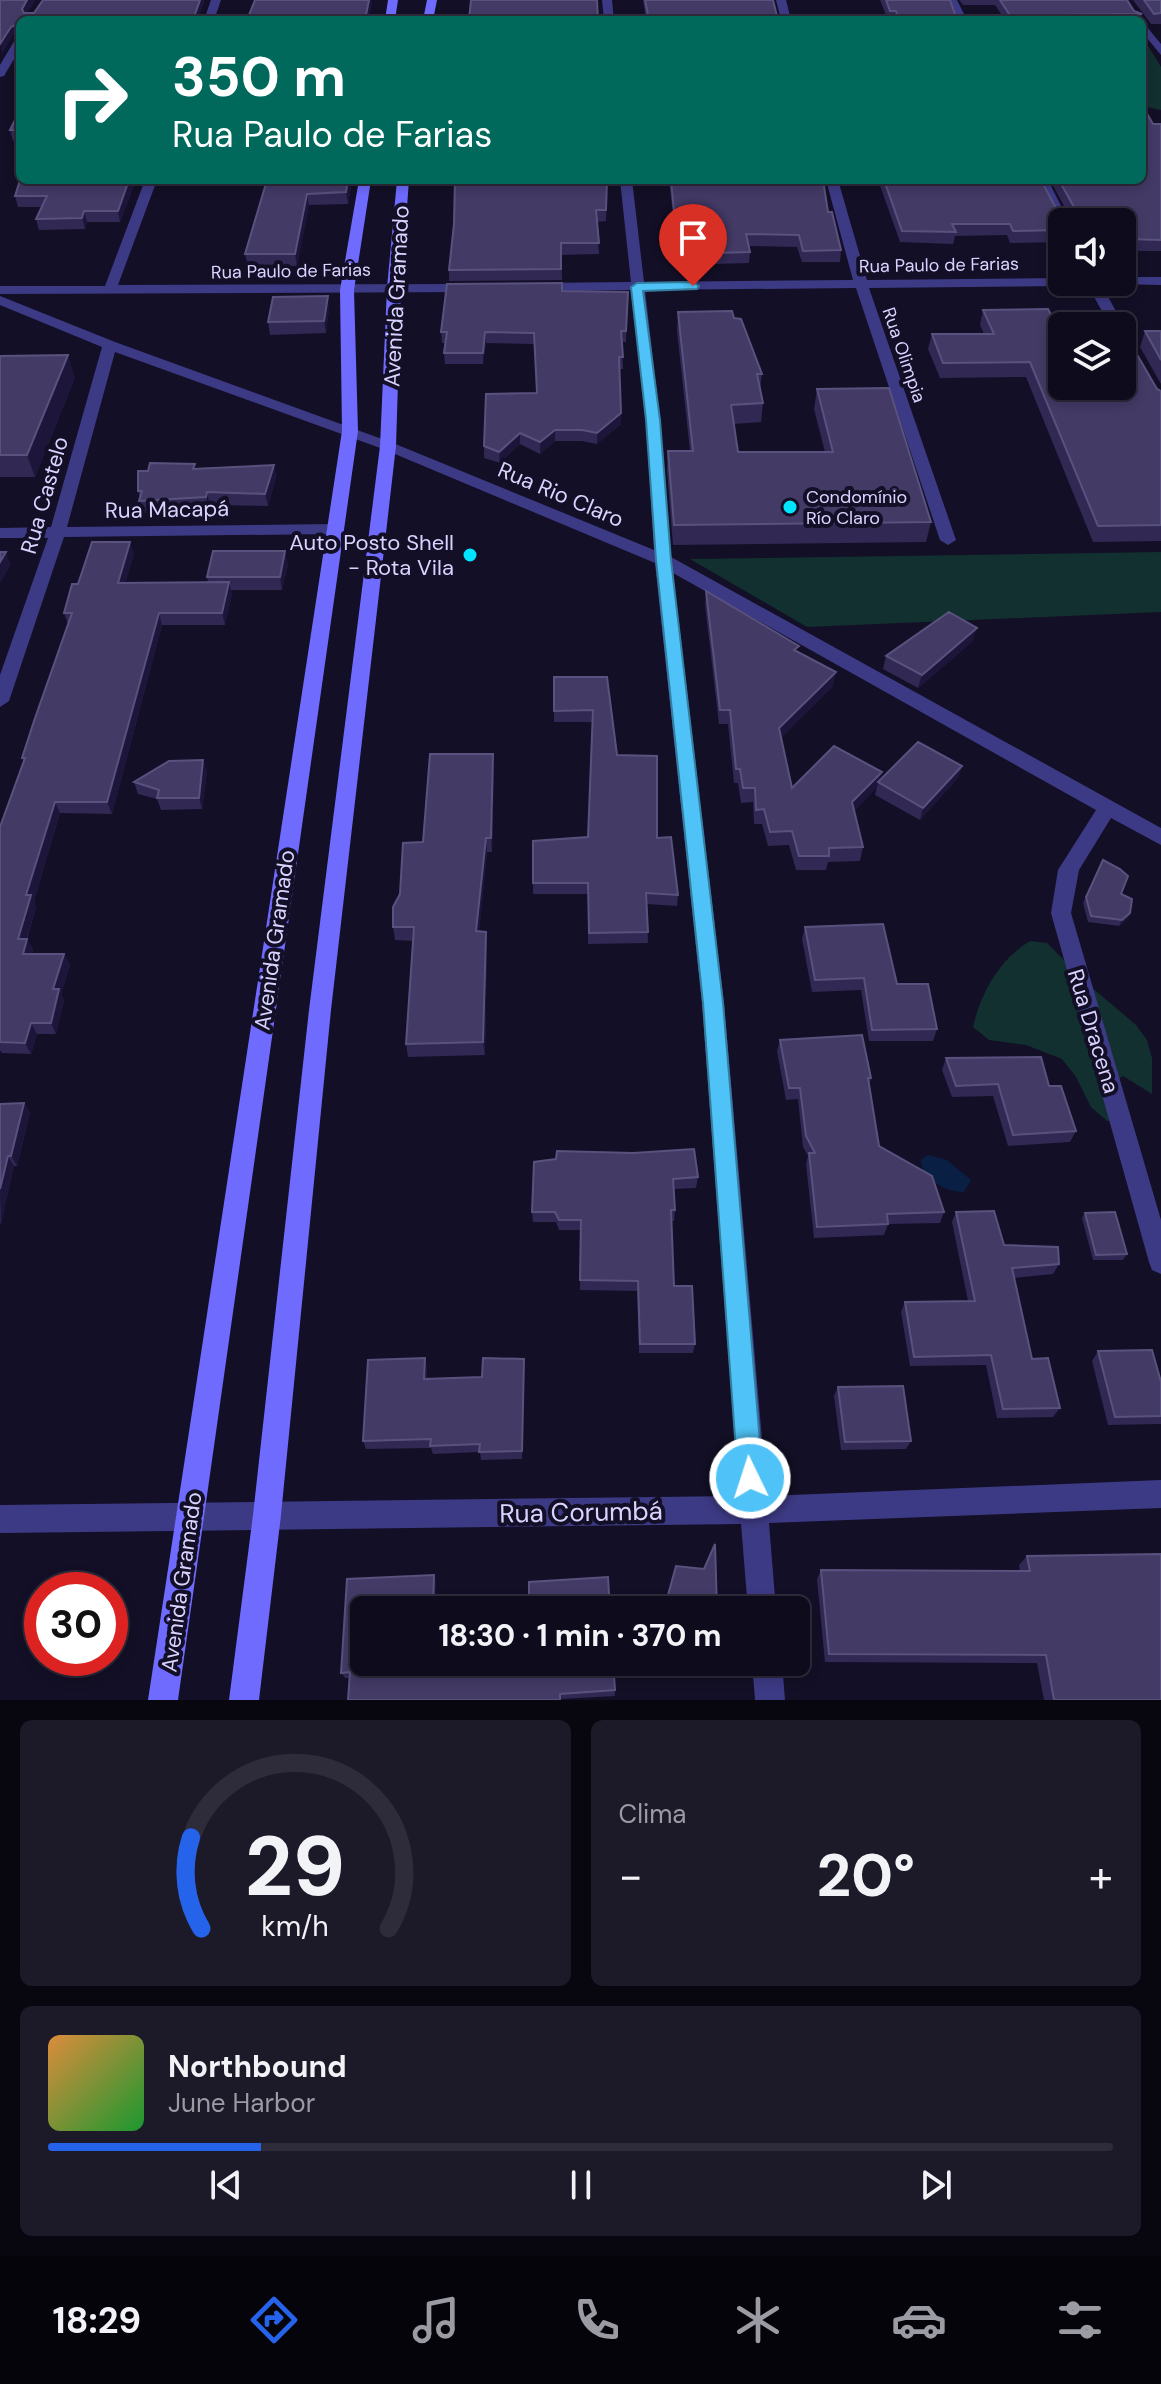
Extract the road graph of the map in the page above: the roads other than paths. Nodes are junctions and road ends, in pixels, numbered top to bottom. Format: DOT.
graph roads {
  1 [pos="1146,30"];
  2 [pos="16,47"];
  3 [pos="1161,52"];
  4 [pos="0,74"];
  5 [pos="150,184"];
  6 [pos="368,184"];
  7 [pos="403,184"];
  8 [pos="626,184"];
  9 [pos="833,184"];
  10 [pos="1044,184"];
  11 [pos="1056,208"];
  12 [pos="1136,281"];
  13 [pos="1161,281"];
  14 [pos="1048,282"];
  15 [pos="861,283"];
  16 [pos="637,287"];
  17 [pos="394,288"];
  18 [pos="485,288"];
  19 [pos="515,288"];
  20 [pos="0,290"];
  21 [pos="110,290"];
  22 [pos="347,290"];
  23 [pos="0,300"];
  24 [pos="110,345"];
  25 [pos="350,431"];
  26 [pos="388,446"];
  27 [pos="335,529"];
  28 [pos="58,532"];
  29 [pos="0,533"];
  30 [pos="948,540"];
  31 [pos="663,560"];
  32 [pos="0,701"];
  33 [pos="1107,809"];
  34 [pos="1161,837"];
  35 [pos="1161,1262"];
  36 [pos="1161,1494"];
  37 [pos="753,1510"];
  38 [pos="267,1515"];
  39 [pos="191,1516"];
  40 [pos="0,1519"];
  41 [pos="761,1596"];
  42 [pos="768,1676"];
  43 [pos="163,1700"];
  44 [pos="244,1700"];
  45 [pos="770,1700"];
  1 -- 3 [label="street"];
  2 -- 4 [label="street"];
  5 -- 21 [label="street"];
  6 -- 22 [label="street, Avenida Gramado"];
  7 -- 17 [label="street, Avenida Gramado"];
  8 -- 16 [label="street"];
  9 -- 15 [label="street, Rua Olimpia"];
  10 -- 11 [label="street"];
  12 -- 13 [label="street"];
  14 -- 15 [label="street, Rua Paulo de Farias"];
  15 -- 16 [label="street, Rua Paulo de Farias"];
  15 -- 30 [label="street, Rua Olimpia"];
  16 -- 19 [label="street, Rua Paulo de Farias"];
  16 -- 31 [label="street"];
  17 -- 18 [label="street, Rua Paulo de Farias"];
  17 -- 22 [label="street, Rua Paulo de Farias"];
  17 -- 26 [label="street, Avenida Gramado"];
  20 -- 21 [label="street, Rua Paulo de Farias"];
  21 -- 22 [label="street, Rua Paulo de Farias"];
  22 -- 25 [label="street, Avenida Gramado"];
  23 -- 24 [label="street, Rua Rio Claro"];
  24 -- 25 [label="street, Rua Rio Claro"];
  24 -- 28 [label="street, Rua Castelo"];
  25 -- 26 [label="street, Rua Rio Claro"];
  25 -- 27 [label="street, Avenida Gramado"];
  26 -- 31 [label="street, Rua Rio Claro"];
  26 -- 38 [label="street, Avenida Gramado"];
  27 -- 28 [label="street, Rua Macapá"];
  27 -- 39 [label="street, Avenida Gramado"];
  28 -- 29 [label="street, Rua Macapá"];
  28 -- 32 [label="street, Rua Castelo"];
  31 -- 33 [label="street, Rua Rio Claro"];
  31 -- 37 [label="street"];
  33 -- 34 [label="street, Rua Rio Claro"];
  33 -- 35 [label="street, Rua Dracena"];
  36 -- 37 [label="street, Rua Corumbá"];
  37 -- 38 [label="street, Rua Corumbá"];
  37 -- 41 [label="street"];
  38 -- 39 [label="street, Rua Corumbá"];
  38 -- 44 [label="street, Avenida Gramado"];
  39 -- 40 [label="street, Rua Corumbá"];
  39 -- 43 [label="street, Avenida Gramado"];
  42 -- 45 [label="street"];
}
